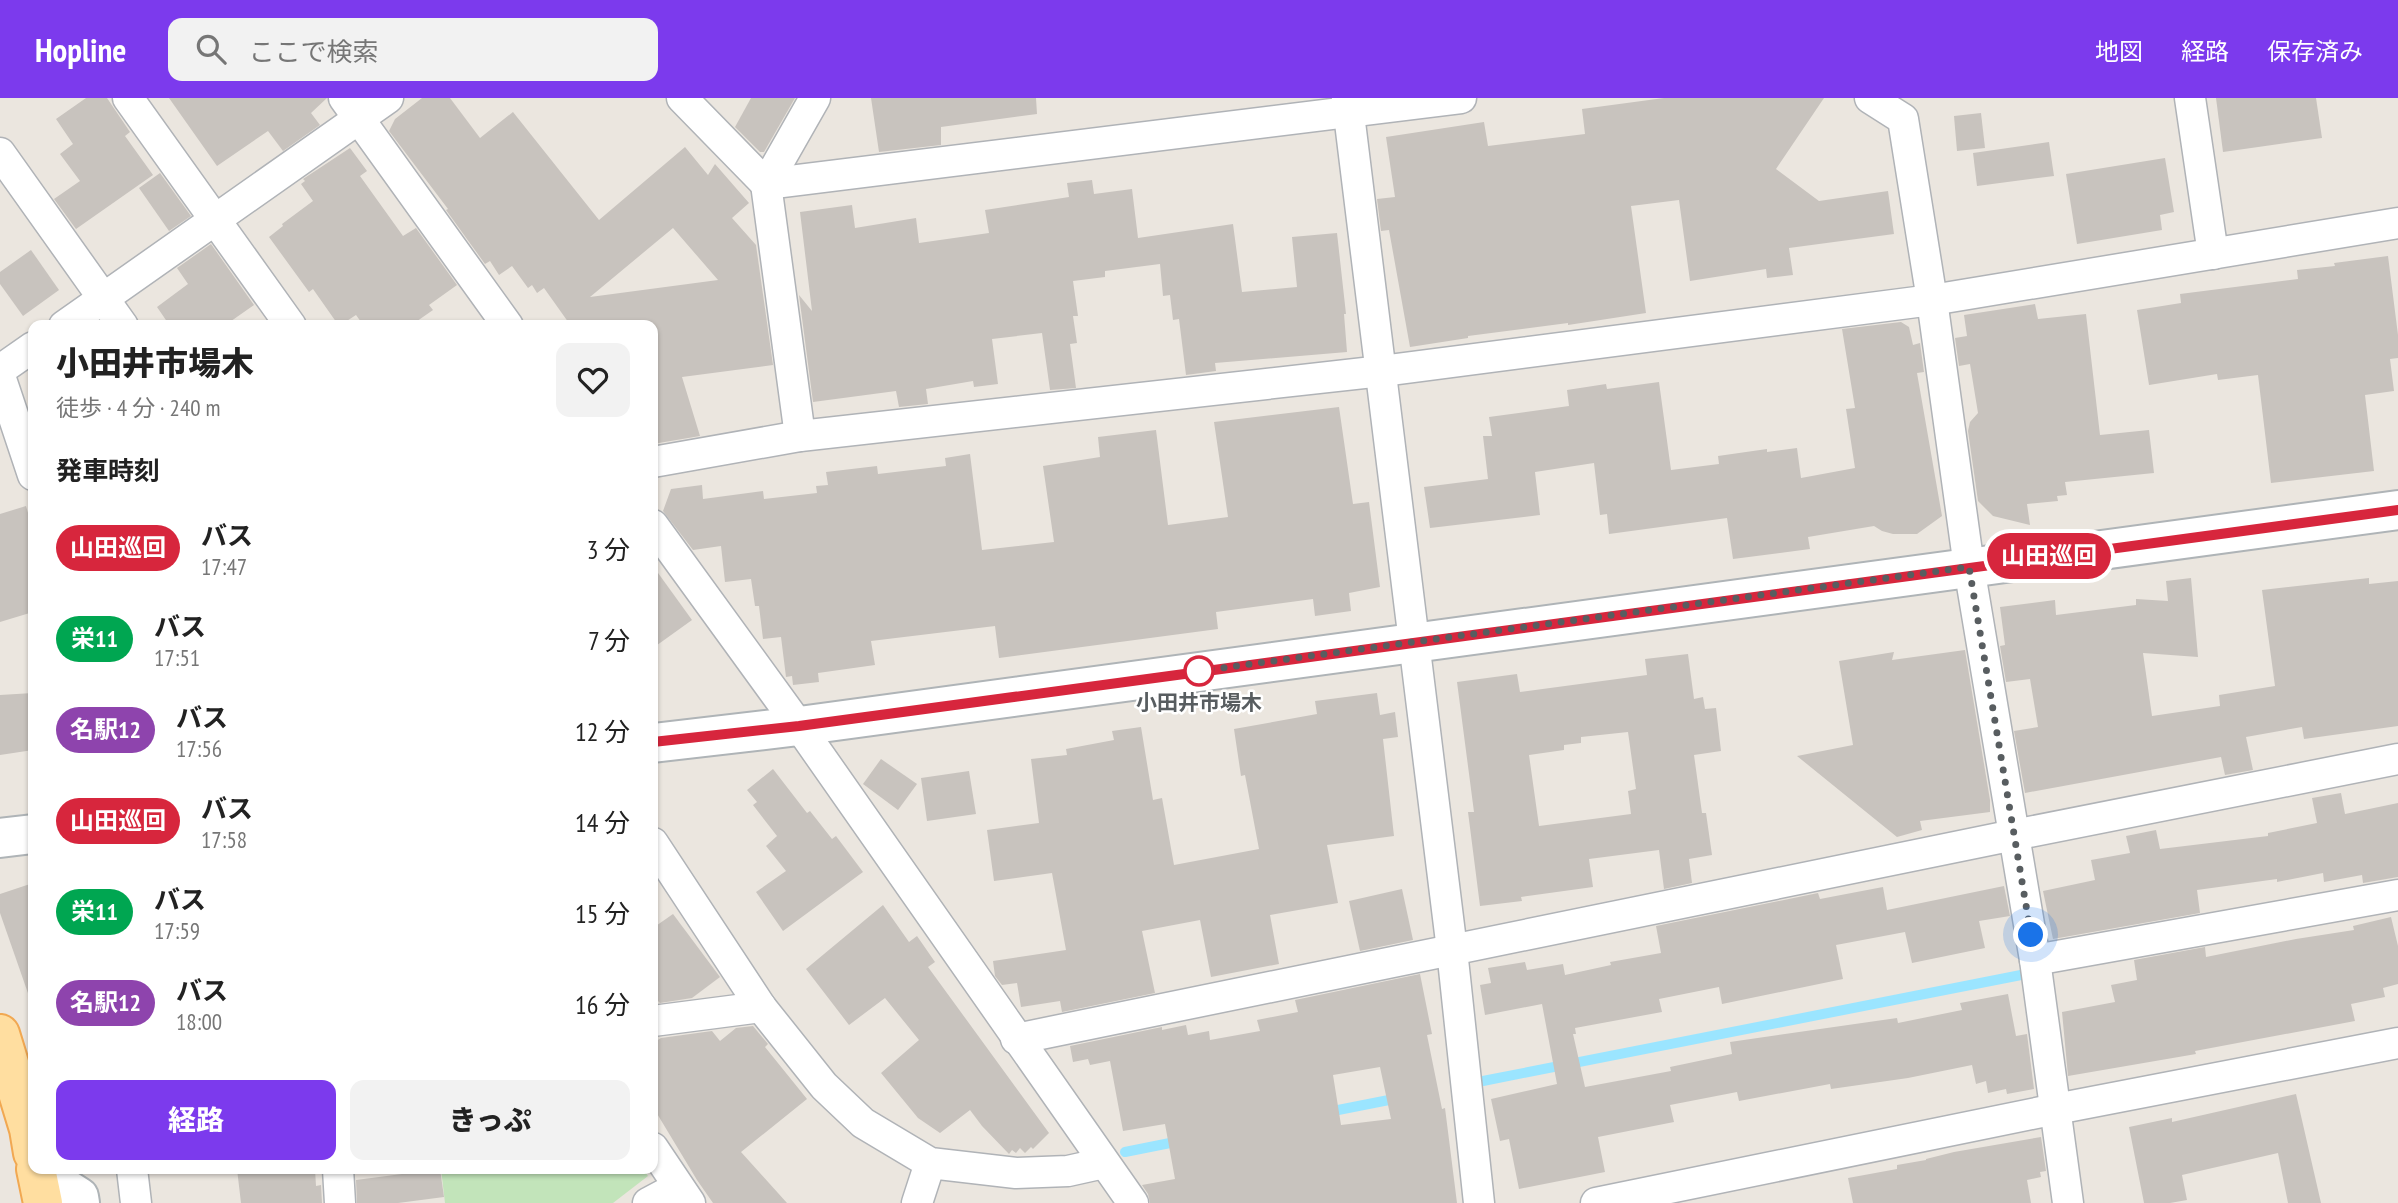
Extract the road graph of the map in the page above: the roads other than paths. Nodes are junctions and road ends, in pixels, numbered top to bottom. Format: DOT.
graph roads {
  1 [pos="128,98"];
  2 [pos="388,98"];
  3 [pos="682,98"];
  4 [pos="815,98"];
  5 [pos="1461,98"];
  6 [pos="1870,98"];
  7 [pos="2190,98"];
  8 [pos="1348,105"];
  9 [pos="351,108"];
  10 [pos="0,153"];
  11 [pos="766,184"];
  12 [pos="215,218"];
  13 [pos="2398,223"];
  14 [pos="2213,254"];
  15 [pos="103,298"];
  16 [pos="1931,300"];
  17 [pos="72,320"];
  18 [pos="120,320"];
  19 [pos="287,320"];
  20 [pos="504,320"];
  21 [pos="28,350"];
  22 [pos="0,370"];
  23 [pos="1382,372"];
  24 [pos="0,376"];
  25 [pos="800,436"];
  26 [pos="28,460"];
  27 [pos="658,462"];
  28 [pos="2398,510"];
  29 [pos="658,532"];
  30 [pos="1969,567"];
  31 [pos="1413,642"];
  32 [pos="799,726"];
  33 [pos="658,742"];
  34 [pos="2398,759"];
  35 [pos="28,835"];
  36 [pos="2014,835"];
  37 [pos="0,838"];
  38 [pos="658,851"];
  39 [pos="2398,895"];
  40 [pos="1452,950"];
  41 [pos="2035,960"];
  42 [pos="761,1007"];
  43 [pos="658,1020"];
  44 [pos="0,1034"];
  45 [pos="1016,1039"];
  46 [pos="2398,1043"];
  47 [pos="2056,1109"];
  48 [pos="28,1126"];
  49 [pos="658,1156"];
  50 [pos="930,1163"];
  51 [pos="1104,1163"];
  52 [pos="37,1174"];
  53 [pos="44,1174"];
  54 [pos="133,1174"];
  55 [pos="338,1174"];
  56 [pos="684,1195"];
  57 [pos="43,1203"];
  58 [pos="80,1203"];
  59 [pos="136,1203"];
  60 [pos="340,1203"];
  61 [pos="648,1203"];
  62 [pos="917,1203"];
  63 [pos="1133,1203"];
  64 [pos="1479,1203"];
  65 [pos="1596,1203"];
  66 [pos="2068,1203"];
  1 -- 12 [label="street"];
  2 -- 9 [label="street"];
  3 -- 11 [label="street"];
  4 -- 11 [label="street"];
  5 -- 8 [label="street"];
  6 -- 16 [label="street"];
  7 -- 14 [label="street"];
  8 -- 11 [label="street"];
  8 -- 23 [label="street"];
  9 -- 12 [label="street"];
  9 -- 20 [label="street"];
  10 -- 15 [label="street"];
  11 -- 25 [label="street"];
  12 -- 15 [label="street"];
  12 -- 19 [label="street"];
  13 -- 14 [label="street"];
  14 -- 16 [label="street"];
  15 -- 17 [label="street"];
  15 -- 18 [label="street"];
  16 -- 23 [label="street"];
  16 -- 30 [label="street"];
  21 -- 22 [label="street"];
  23 -- 25 [label="street"];
  23 -- 31 [label="street"];
  24 -- 26 [label="street"];
  25 -- 27 [label="street"];
  28 -- 30 [label="main road"];
  29 -- 32 [label="street"];
  30 -- 31 [label="main road"];
  30 -- 36 [label="street"];
  31 -- 32 [label="main road"];
  31 -- 40 [label="street"];
  32 -- 33 [label="main road"];
  32 -- 45 [label="street"];
  34 -- 36 [label="street"];
  35 -- 37 [label="main road"];
  36 -- 40 [label="street"];
  36 -- 41 [label="street"];
  38 -- 42 [label="street"];
  39 -- 41 [label="street"];
  40 -- 45 [label="street"];
  40 -- 64 [label="street"];
  41 -- 47 [label="street"];
  42 -- 43 [label="street"];
  42 -- 50 [label="street"];
  44 -- 48 [label="main road"];
  45 -- 51 [label="street"];
  46 -- 47 [label="street"];
  47 -- 65 [label="street"];
  47 -- 66 [label="street"];
  49 -- 56 [label="street"];
  50 -- 51 [label="street"];
  50 -- 62 [label="street"];
  51 -- 63 [label="street"];
  52 -- 57 [label="main road"];
  53 -- 58 [label="main road"];
  54 -- 59 [label="street"];
  55 -- 60 [label="street"];
  56 -- 61 [label="street"];
}
